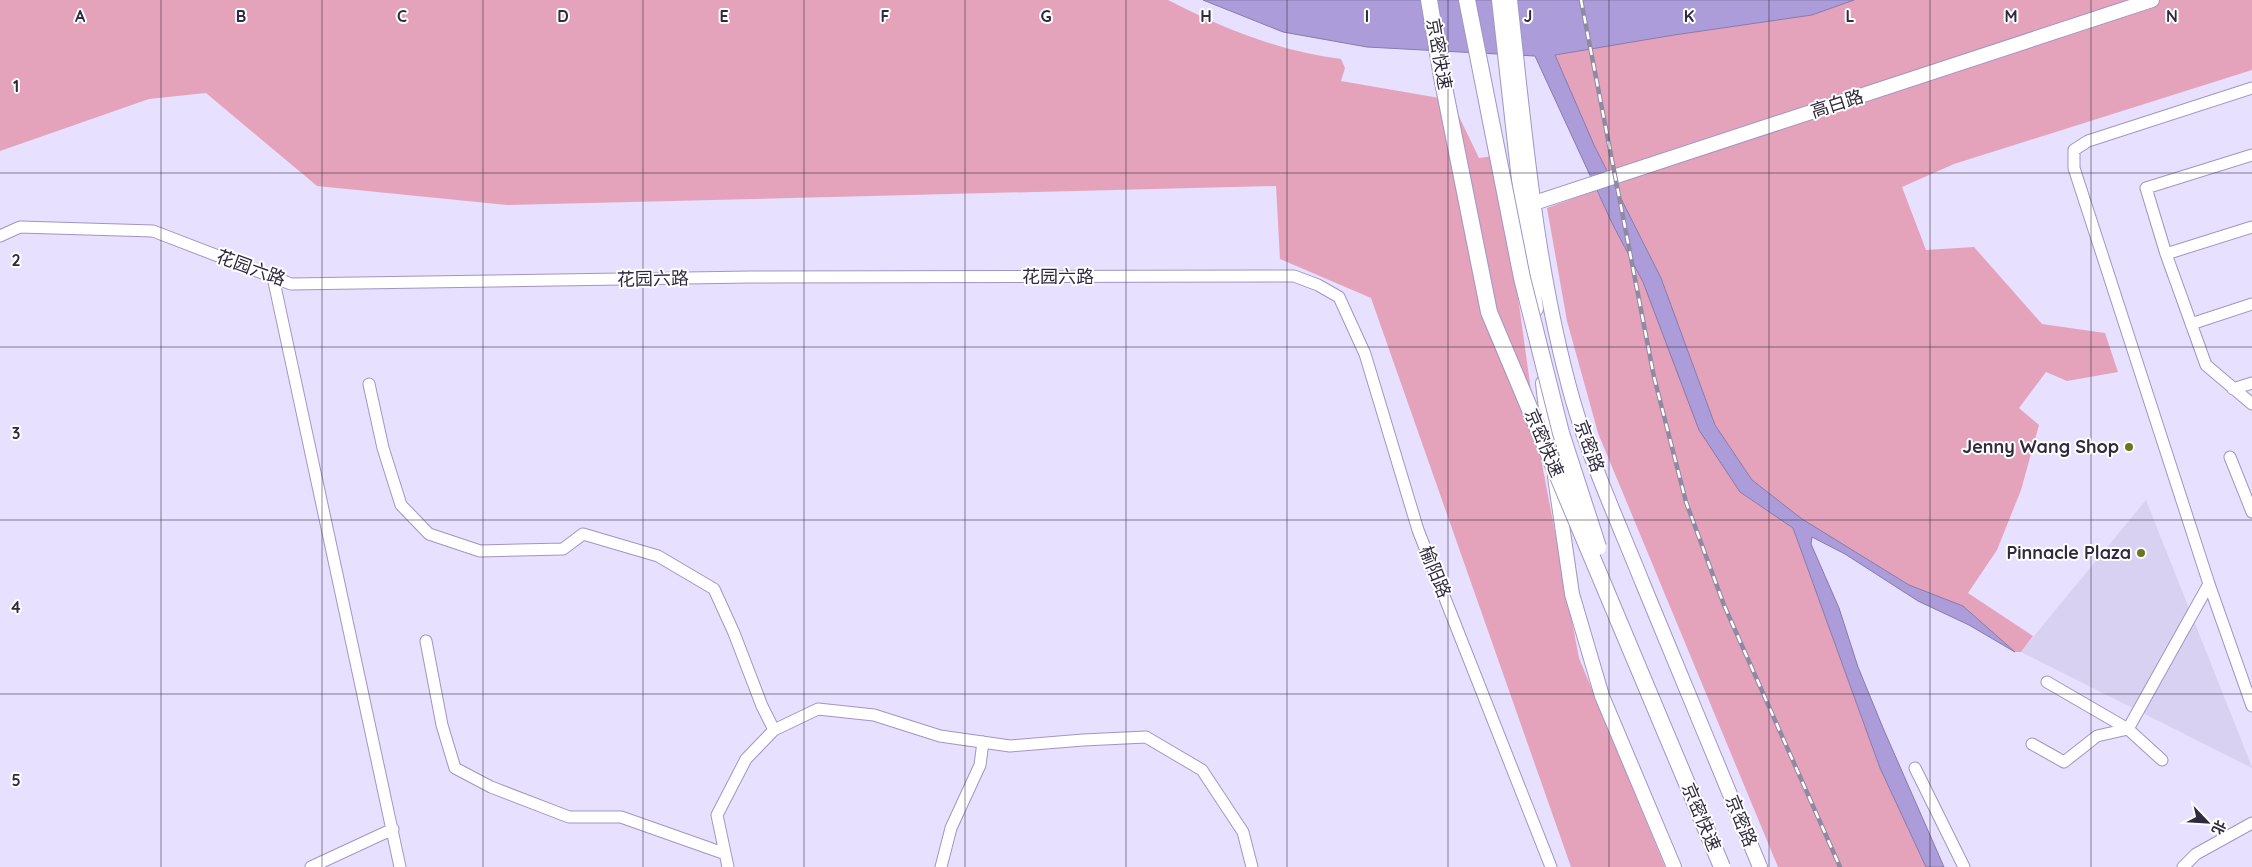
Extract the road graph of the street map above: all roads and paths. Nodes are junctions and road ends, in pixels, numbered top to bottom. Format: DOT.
graph roads {
  1 [pos="1429,0"];
  2 [pos="1467,0"];
  3 [pos="1499,0"];
  4 [pos="1510,0"];
  5 [pos="2152,0"];
  6 [pos="2252,88"];
  7 [pos="1515,100"];
  8 [pos="2252,155"];
  9 [pos="1527,206"];
  10 [pos="2252,227"];
  11 [pos="0,236"];
  12 [pos="2166,254"];
  13 [pos="273,277"];
  14 [pos="1318,285"];
  15 [pos="2252,304"];
  16 [pos="2191,324"];
  17 [pos="2252,383"];
  18 [pos="369,384"];
  19 [pos="2233,389"];
  20 [pos="2252,404"];
  21 [pos="2230,457"];
  22 [pos="2252,512"];
  23 [pos="2209,584"];
  24 [pos="426,640"];
  25 [pos="2047,682"];
  26 [pos="2252,706"];
  27 [pos="2128,729"];
  28 [pos="774,730"];
  29 [pos="983,742"];
  30 [pos="2032,744"];
  31 [pos="2162,760"];
  32 [pos="1915,768"];
  33 [pos="2252,823"];
  34 [pos="393,829"];
  35 [pos="723,853"];
  36 [pos="311,867"];
  37 [pos="400,867"];
  38 [pos="728,867"];
  39 [pos="941,867"];
  40 [pos="1252,867"];
  41 [pos="1551,867"];
  42 [pos="1674,867"];
  43 [pos="1722,867"];
  44 [pos="1732,867"];
  45 [pos="1760,867"];
  46 [pos="1964,867"];
  47 [pos="2183,867"];
  1 -- 43 [label="highway, 京密快速, bridge"];
  2 -- 44 [label="highway, 京密快速, bridge"];
  3 -- 7 [label="main road, 京密路"];
  4 -- 7 [label="main road, 京密路"];
  5 -- 9 [label="main road, 高白路"];
  6 -- 23 [label="street"];
  7 -- 9 [label="main road, 京密路"];
  8 -- 12 [label="street"];
  9 -- 42 [label="main road, 京密路"];
  9 -- 45 [label="main road, 京密路"];
  10 -- 12 [label="street"];
  11 -- 13 [label="street, 花园六路"];
  12 -- 16 [label="street"];
  13 -- 14 [label="street, 花园六路"];
  13 -- 34 [label="street"];
  14 -- 41 [label="street, 榆阳路"];
  15 -- 16 [label="street"];
  16 -- 19 [label="street"];
  17 -- 19 [label="street"];
  18 -- 28 [label="street"];
  19 -- 20 [label="street"];
  21 -- 22 [label="street"];
  23 -- 26 [label="street"];
  23 -- 27 [label="street"];
  24 -- 35 [label="street"];
  25 -- 27 [label="street"];
  27 -- 30 [label="street"];
  27 -- 31 [label="street"];
  28 -- 29 [label="street"];
  28 -- 38 [label="street"];
  29 -- 39 [label="street"];
  29 -- 40 [label="street"];
  32 -- 46 [label="street"];
  33 -- 47 [label="street"];
  34 -- 36 [label="street"];
  34 -- 37 [label="street"];
}
